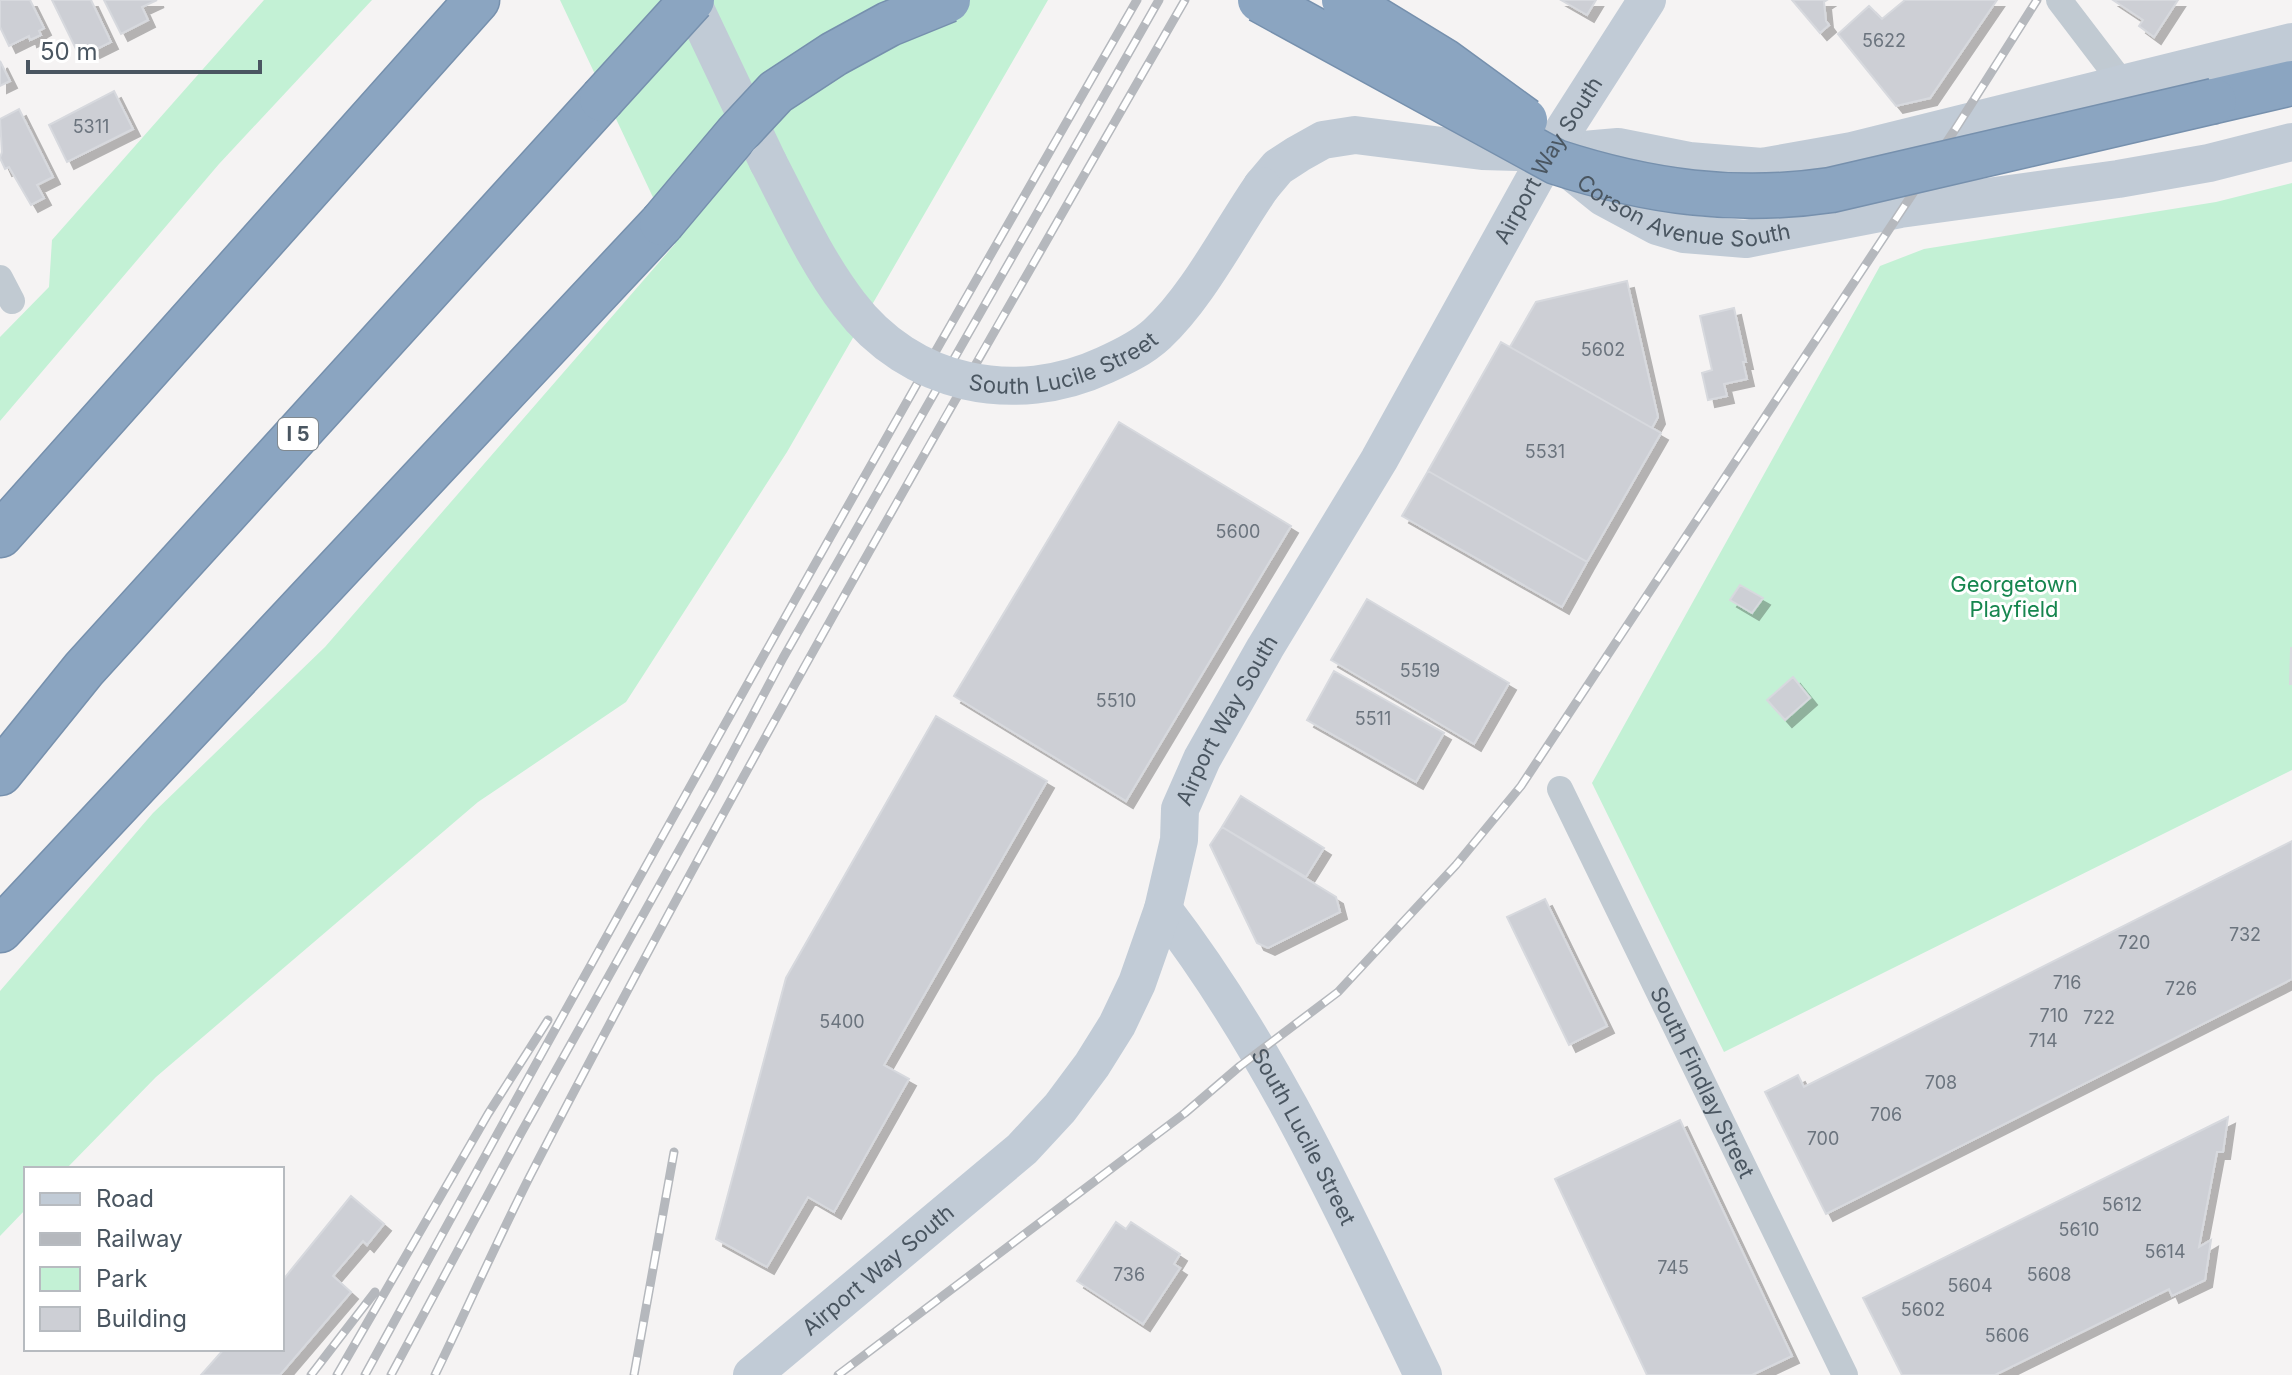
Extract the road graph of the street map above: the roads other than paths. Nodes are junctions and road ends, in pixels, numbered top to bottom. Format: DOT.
graph roads {
  1 [pos="477,0"];
  2 [pos="691,0"];
  3 [pos="948,0"];
  4 [pos="1260,0"];
  5 [pos="1344,0"];
  6 [pos="1647,0"];
  7 [pos="2059,0"];
  8 [pos="2292,42"];
  9 [pos="2292,83"];
  10 [pos="2123,84"];
  11 [pos="2030,106"];
  12 [pos="2292,142"];
  13 [pos="1549,153"];
  14 [pos="1607,178"];
  15 [pos="2050,186"];
  16 [pos="0,535"];
  17 [pos="0,773"];
  18 [pos="1560,789"];
  19 [pos="1163,909"];
  20 [pos="0,930"];
  21 [pos="752,1375"];
  22 [pos="1423,1375"];
  23 [pos="1845,1375"];
  1 -- 16 [label="highway"];
  2 -- 13 [label="main road, South Lucile Street, bridge"];
  2 -- 17 [label="highway, I 5, bridge"];
  3 -- 20 [label="highway, bridge"];
  4 -- 14 [label="highway, bridge"];
  5 -- 14 [label="highway, bridge"];
  6 -- 13 [label="main road, Airport Way South"];
  7 -- 10 [label="street"];
  8 -- 10 [label="main road, Corson Avenue South"];
  9 -- 14 [label="highway, bridge"];
  10 -- 11 [label="main road, Corson Avenue South"];
  11 -- 13 [label="main road, Corson Avenue South"];
  11 -- 15 [label="main road"];
  12 -- 15 [label="main road, Corson Avenue South"];
  13 -- 15 [label="main road, Corson Avenue South"];
  13 -- 19 [label="main road, Airport Way South"];
  18 -- 23 [label="street, South Findlay Street"];
  19 -- 21 [label="main road, Airport Way South"];
  19 -- 22 [label="main road, South Lucile Street"];
}
